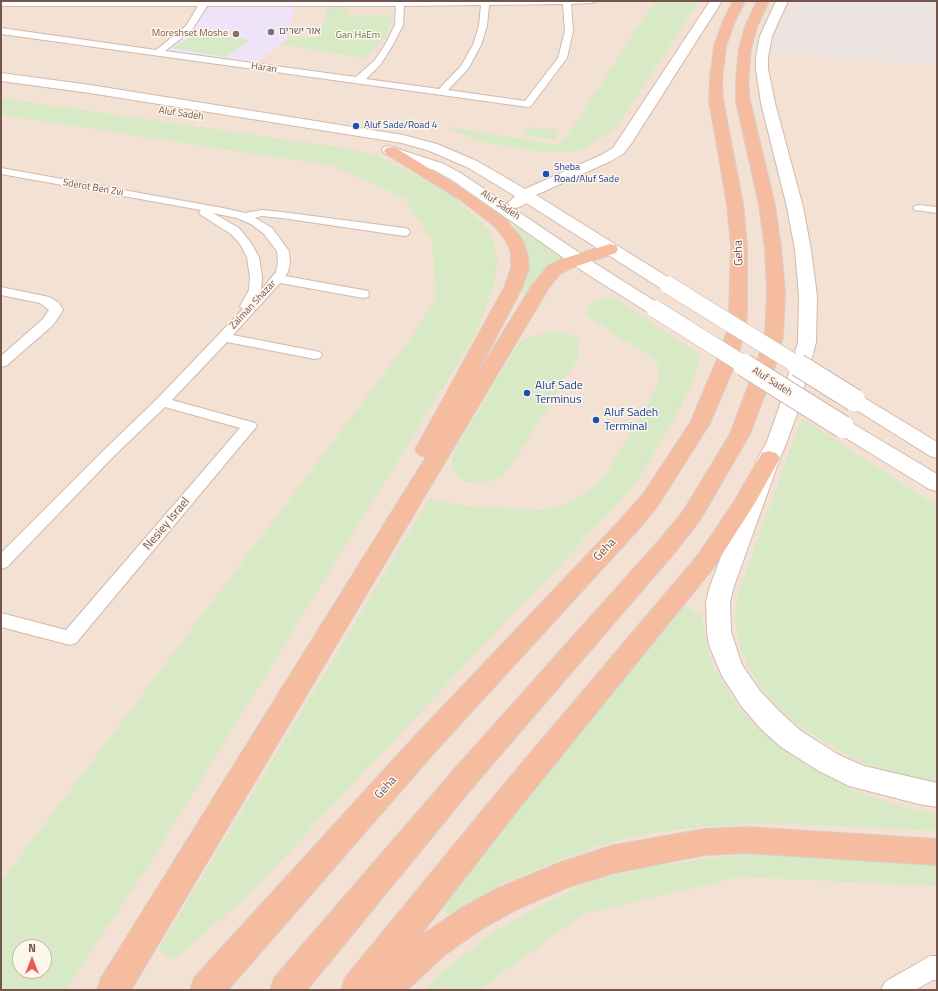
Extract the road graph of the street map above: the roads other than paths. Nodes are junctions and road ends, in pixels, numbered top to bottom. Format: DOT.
graph roads {
  1 [pos="592,1"];
  2 [pos="716,1"];
  3 [pos="739,1"];
  4 [pos="763,1"];
  5 [pos="782,1"];
  6 [pos="400,2"];
  7 [pos="567,2"];
  8 [pos="205,3"];
  9 [pos="485,3"];
  10 [pos="3,7"];
  11 [pos="1,31"];
  12 [pos="157,53"];
  13 [pos="1,73"];
  14 [pos="1,77"];
  15 [pos="358,81"];
  16 [pos="1,86"];
  17 [pos="441,92"];
  18 [pos="132,96"];
  19 [pos="391,151"];
  20 [pos="1,172"];
  21 [pos="559,177"];
  22 [pos="506,184"];
  23 [pos="525,196"];
  24 [pos="186,205"];
  25 [pos="920,208"];
  26 [pos="937,210"];
  27 [pos="509,211"];
  28 [pos="244,217"];
  29 [pos="404,232"];
  30 [pos="610,249"];
  31 [pos="579,259"];
  32 [pos="278,279"];
  33 [pos="1,291"];
  34 [pos="364,294"];
  35 [pos="224,336"];
  36 [pos="316,355"];
  37 [pos="1,363"];
  38 [pos="162,402"];
  39 [pos="937,450"];
  40 [pos="769,458"];
  41 [pos="933,482"];
  42 [pos="1,563"];
  43 [pos="1,620"];
  44 [pos="314,659"];
  45 [pos="937,795"];
  46 [pos="937,852"];
  47 [pos="937,968"];
  48 [pos="113,990"];
  49 [pos="206,990"];
  50 [pos="286,990"];
  51 [pos="357,990"];
  52 [pos="383,990"];
  53 [pos="894,990"];
  1 -- 7 [label="street"];
  2 -- 21 [label="main road"];
  3 -- 49 [label="highway, Geha"];
  4 -- 50 [label="highway"];
  5 -- 40 [label="main road"];
  6 -- 8 [label="street"];
  6 -- 9 [label="street"];
  6 -- 15 [label="street"];
  7 -- 9 [label="street"];
  7 -- 17 [label="street, Harari"];
  8 -- 10 [label="street"];
  8 -- 12 [label="street"];
  9 -- 17 [label="street"];
  11 -- 12 [label="street, Harari"];
  12 -- 15 [label="street, Harari"];
  13 -- 18 [label="main road"];
  14 -- 18 [label="main road, Aluf Sadeh"];
  15 -- 17 [label="street, Harari"];
  16 -- 19 [label="main road, Aluf Sadeh"];
  18 -- 22 [label="main road, Aluf Sadeh"];
  19 -- 27 [label="main road, Aluf Sadeh"];
  19 -- 44 [label="highway"];
  20 -- 24 [label="street, Sderot Ben Zvi"];
  21 -- 22 [label="main road"];
  21 -- 23 [label="main road"];
  22 -- 23 [label="main road, Aluf Sadeh"];
  23 -- 27 [label="main road"];
  23 -- 30 [label="main road, Aluf Sadeh"];
  24 -- 28 [label="street, Zalman Shazar"];
  24 -- 35 [label="street, Zalman Shazar"];
  25 -- 26 [label="street"];
  27 -- 31 [label="main road, Aluf Sadeh"];
  28 -- 29 [label="street"];
  28 -- 32 [label="street, Zalman Shazar"];
  30 -- 31 [label="highway"];
  30 -- 39 [label="main road, Aluf Sadeh, bridge"];
  31 -- 41 [label="main road, Aluf Sadeh, bridge"];
  31 -- 44 [label="highway"];
  32 -- 34 [label="street"];
  32 -- 35 [label="street, Zalman Shazar"];
  33 -- 37 [label="street"];
  35 -- 36 [label="street"];
  35 -- 38 [label="street, Zalman Shazar"];
  38 -- 42 [label="street, Zalman Shazar"];
  38 -- 43 [label="street, Nesiey Israel"];
  40 -- 45 [label="main road"];
  40 -- 51 [label="highway"];
  44 -- 48 [label="highway"];
  46 -- 52 [label="highway"];
  47 -- 53 [label="street"];
}
